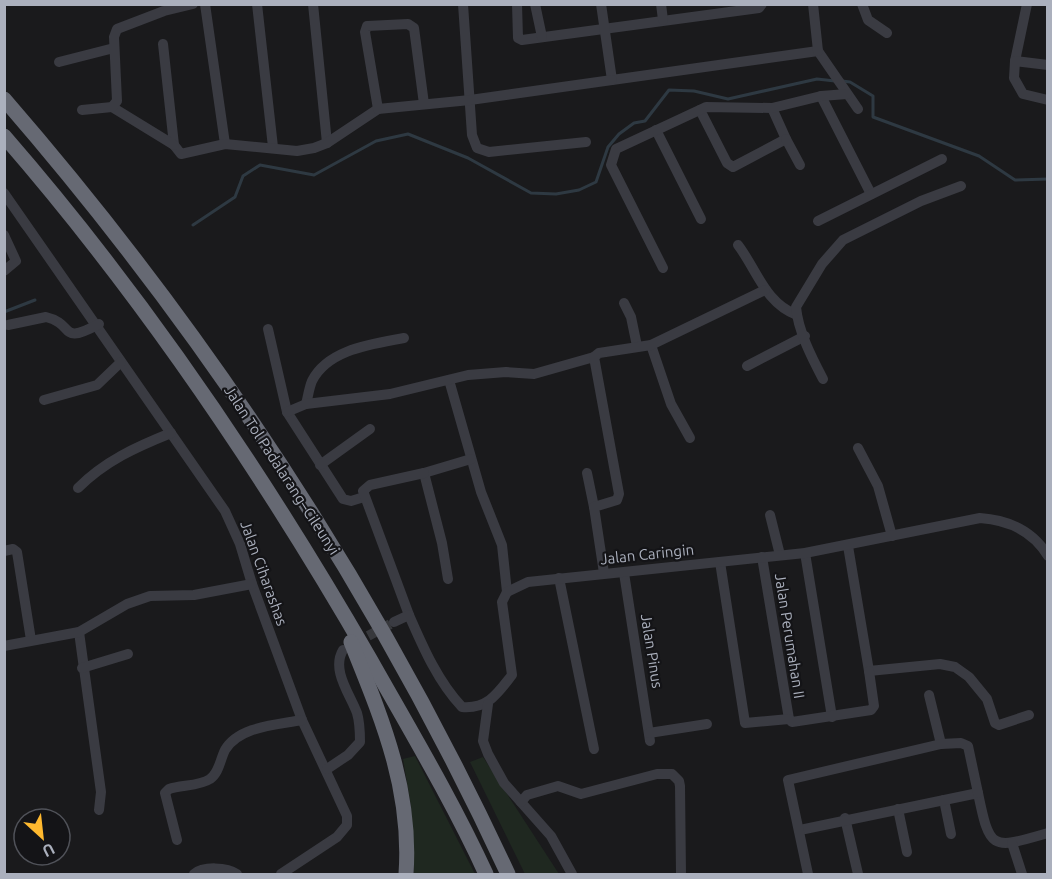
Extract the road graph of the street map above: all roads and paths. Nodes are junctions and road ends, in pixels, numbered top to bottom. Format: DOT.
graph roads {
  1 [pos="193,4"];
  2 [pos="205,4"];
  3 [pos="257,4"];
  4 [pos="313,4"];
  5 [pos="462,4"];
  6 [pos="517,4"];
  7 [pos="535,4"];
  8 [pos="601,4"];
  9 [pos="661,4"];
  10 [pos="762,4"];
  11 [pos="813,4"];
  12 [pos="862,4"];
  13 [pos="1027,4"];
  14 [pos="712,9"];
  15 [pos="663,20"];
  16 [pos="605,28"];
  17 [pos="887,33"];
  18 [pos="542,37"];
  19 [pos="163,44"];
  20 [pos="114,48"];
  21 [pos="818,51"];
  22 [pos="59,62"];
  23 [pos="1016,62"];
  24 [pos="1047,65"];
  25 [pos="612,80"];
  26 [pos="845,91"];
  27 [pos="821,96"];
  28 [pos="4,99"];
  29 [pos="470,100"];
  30 [pos="1047,100"];
  31 [pos="424,104"];
  32 [pos="112,107"];
  33 [pos="772,108"];
  34 [pos="378,109"];
  35 [pos="858,109"];
  36 [pos="82,110"];
  37 [pos="700,110"];
  38 [pos="656,130"];
  39 [pos="4,136"];
  40 [pos="786,138"];
  41 [pos="586,142"];
  42 [pos="327,143"];
  43 [pos="225,144"];
  44 [pos="174,145"];
  45 [pos="273,147"];
  46 [pos="942,159"];
  47 [pos="800,165"];
  48 [pos="960,186"];
  49 [pos="4,193"];
  50 [pos="871,194"];
  51 [pos="701,219"];
  52 [pos="818,220"];
  53 [pos="4,235"];
  54 [pos="738,245"];
  55 [pos="663,268"];
  56 [pos="4,272"];
  57 [pos="765,290"];
  58 [pos="624,303"];
  59 [pos="797,315"];
  60 [pos="99,324"];
  61 [pos="8,325"];
  62 [pos="268,329"];
  63 [pos="804,336"];
  64 [pos="404,338"];
  65 [pos="651,345"];
  66 [pos="637,346"];
  67 [pos="594,357"];
  68 [pos="122,362"];
  69 [pos="747,366"];
  70 [pos="823,379"];
  71 [pos="448,380"];
  72 [pos="44,400"];
  73 [pos="306,404"];
  74 [pos="286,412"];
  75 [pos="370,429"];
  76 [pos="171,432"];
  77 [pos="690,438"];
  78 [pos="858,448"];
  79 [pos="471,459"];
  80 [pos="320,465"];
  81 [pos="587,473"];
  82 [pos="424,474"];
  83 [pos="78,488"];
  84 [pos="364,497"];
  85 [pos="594,507"];
  86 [pos="770,515"];
  87 [pos="892,536"];
  88 [pos="848,546"];
  89 [pos="4,551"];
  90 [pos="806,553"];
  91 [pos="780,555"];
  92 [pos="1047,556"];
  93 [pos="762,557"];
  94 [pos="720,562"];
  95 [pos="604,573"];
  96 [pos="624,573"];
  97 [pos="559,578"];
  98 [pos="448,579"];
  99 [pos="252,584"];
  100 [pos="328,587"];
  101 [pos="507,592"];
  102 [pos="409,615"];
  103 [pos="394,622"];
  104 [pos="79,632"];
  105 [pos="31,640"];
  106 [pos="4,646"];
  107 [pos="343,650"];
  108 [pos="128,654"];
  109 [pos="82,668"];
  110 [pos="869,671"];
  111 [pos="929,695"];
  112 [pos="488,704"];
  113 [pos="1029,715"];
  114 [pos="832,717"];
  115 [pos="789,719"];
  116 [pos="302,720"];
  117 [pos="707,724"];
  118 [pos="941,744"];
  119 [pos="594,749"];
  120 [pos="327,769"];
  121 [pos="978,793"];
  122 [pos="944,800"];
  123 [pos="521,802"];
  124 [pos="898,808"];
  125 [pos="99,810"];
  126 [pos="845,818"];
  127 [pos="800,830"];
  128 [pos="1047,833"];
  129 [pos="951,834"];
  130 [pos="177,840"];
  131 [pos="1012,843"];
  132 [pos="907,852"];
  133 [pos="194,874"];
  134 [pos="237,874"];
  135 [pos="281,874"];
  136 [pos="405,874"];
  137 [pos="486,874"];
  138 [pos="508,874"];
  139 [pos="572,874"];
  140 [pos="681,874"];
  141 [pos="808,874"];
  142 [pos="858,874"];
  143 [pos="1022,874"];
  1 -- 20 [label="street"];
  2 -- 43 [label="street"];
  3 -- 45 [label="street"];
  4 -- 42 [label="street"];
  5 -- 29 [label="street"];
  6 -- 18 [label="street"];
  7 -- 18 [label="street"];
  8 -- 16 [label="street"];
  9 -- 15 [label="street"];
  10 -- 14 [label="street"];
  11 -- 21 [label="street"];
  12 -- 17 [label="street"];
  13 -- 23 [label="street"];
  14 -- 15 [label="street"];
  15 -- 16 [label="street"];
  16 -- 18 [label="street"];
  16 -- 25 [label="street"];
  19 -- 44 [label="street"];
  20 -- 22 [label="street"];
  20 -- 32 [label="street"];
  21 -- 25 [label="street"];
  21 -- 26 [label="street"];
  23 -- 24 [label="street"];
  23 -- 30 [label="street"];
  25 -- 29 [label="street"];
  26 -- 27 [label="street"];
  26 -- 35 [label="street"];
  27 -- 33 [label="street"];
  27 -- 50 [label="street"];
  28 -- 138 [label="highway, Jalan Tol Padalarang–Cileunyi"];
  29 -- 31 [label="street"];
  29 -- 41 [label="street"];
  31 -- 34 [label="street"];
  31 -- 34 [label="street"];
  32 -- 36 [label="street"];
  32 -- 44 [label="street"];
  33 -- 37 [label="street"];
  33 -- 40 [label="street"];
  34 -- 42 [label="street"];
  37 -- 38 [label="street"];
  37 -- 40 [label="street"];
  38 -- 51 [label="street"];
  38 -- 55 [label="street"];
  39 -- 100 [label="highway, Jalan Tol Padalarang–Cileunyi"];
  40 -- 47 [label="street"];
  42 -- 45 [label="street"];
  43 -- 44 [label="street"];
  43 -- 45 [label="street"];
  46 -- 50 [label="street"];
  48 -- 59 [label="street"];
  49 -- 60 [label="street, Jalan Ciharashas"];
  50 -- 52 [label="street"];
  53 -- 56 [label="street"];
  54 -- 57 [label="street"];
  57 -- 59 [label="street"];
  57 -- 65 [label="street"];
  58 -- 66 [label="street"];
  59 -- 63 [label="street"];
  60 -- 61 [label="street"];
  60 -- 68 [label="street, Jalan Ciharashas"];
  62 -- 74 [label="street"];
  63 -- 69 [label="street"];
  63 -- 70 [label="street"];
  64 -- 73 [label="street"];
  65 -- 66 [label="street"];
  65 -- 77 [label="street"];
  66 -- 67 [label="street"];
  67 -- 71 [label="street"];
  67 -- 85 [label="street"];
  68 -- 72 [label="street"];
  68 -- 76 [label="street, Jalan Ciharashas"];
  71 -- 73 [label="street"];
  71 -- 79 [label="street"];
  73 -- 74 [label="street"];
  74 -- 80 [label="street"];
  75 -- 80 [label="street"];
  76 -- 83 [label="street"];
  76 -- 99 [label="street, Jalan Ciharashas"];
  78 -- 87 [label="street"];
  79 -- 82 [label="street"];
  79 -- 101 [label="street"];
  80 -- 84 [label="street"];
  81 -- 85 [label="street"];
  82 -- 84 [label="street"];
  82 -- 98 [label="street"];
  84 -- 102 [label="street"];
  85 -- 95 [label="street"];
  86 -- 91 [label="street"];
  87 -- 88 [label="street, Jalan Caringin"];
  87 -- 92 [label="street, Jalan Caringin"];
  88 -- 90 [label="street, Jalan Caringin"];
  88 -- 110 [label="street"];
  89 -- 105 [label="street"];
  90 -- 91 [label="street, Jalan Caringin"];
  90 -- 114 [label="street"];
  91 -- 93 [label="street, Jalan Caringin"];
  93 -- 94 [label="street, Jalan Caringin"];
  93 -- 115 [label="street, Jalan Perumahan II"];
  94 -- 96 [label="street, Jalan Caringin"];
  94 -- 115 [label="street"];
  95 -- 96 [label="street, Jalan Caringin"];
  95 -- 97 [label="street, Jalan Caringin"];
  96 -- 117 [label="street, Jalan Pinus"];
  97 -- 101 [label="street, Jalan Caringin"];
  97 -- 119 [label="street"];
  99 -- 104 [label="street"];
  99 -- 116 [label="street, Jalan Ciharashas"];
  100 -- 136 [label="highway"];
  100 -- 137 [label="highway, Jalan Tol Padalarang–Cileunyi"];
  101 -- 112 [label="street"];
  102 -- 103 [label="street"];
  102 -- 112 [label="street"];
  104 -- 105 [label="street"];
  104 -- 109 [label="street"];
  105 -- 106 [label="street"];
  107 -- 120 [label="street"];
  108 -- 109 [label="street"];
  109 -- 125 [label="street"];
  110 -- 113 [label="street"];
  110 -- 114 [label="street"];
  111 -- 118 [label="street"];
  112 -- 123 [label="street"];
  114 -- 115 [label="street"];
  116 -- 120 [label="street, Jalan Ciharashas"];
  116 -- 130 [label="street"];
  118 -- 121 [label="street"];
  118 -- 127 [label="street"];
  120 -- 135 [label="street, Jalan Ciharashas"];
  121 -- 122 [label="street"];
  121 -- 131 [label="street"];
  122 -- 124 [label="street"];
  122 -- 129 [label="street"];
  123 -- 139 [label="street"];
  123 -- 140 [label="street"];
  124 -- 126 [label="street"];
  124 -- 132 [label="street"];
  126 -- 127 [label="street"];
  126 -- 142 [label="street"];
  127 -- 141 [label="street"];
  128 -- 131 [label="street"];
  131 -- 143 [label="street"];
  133 -- 134 [label="street"];
}
